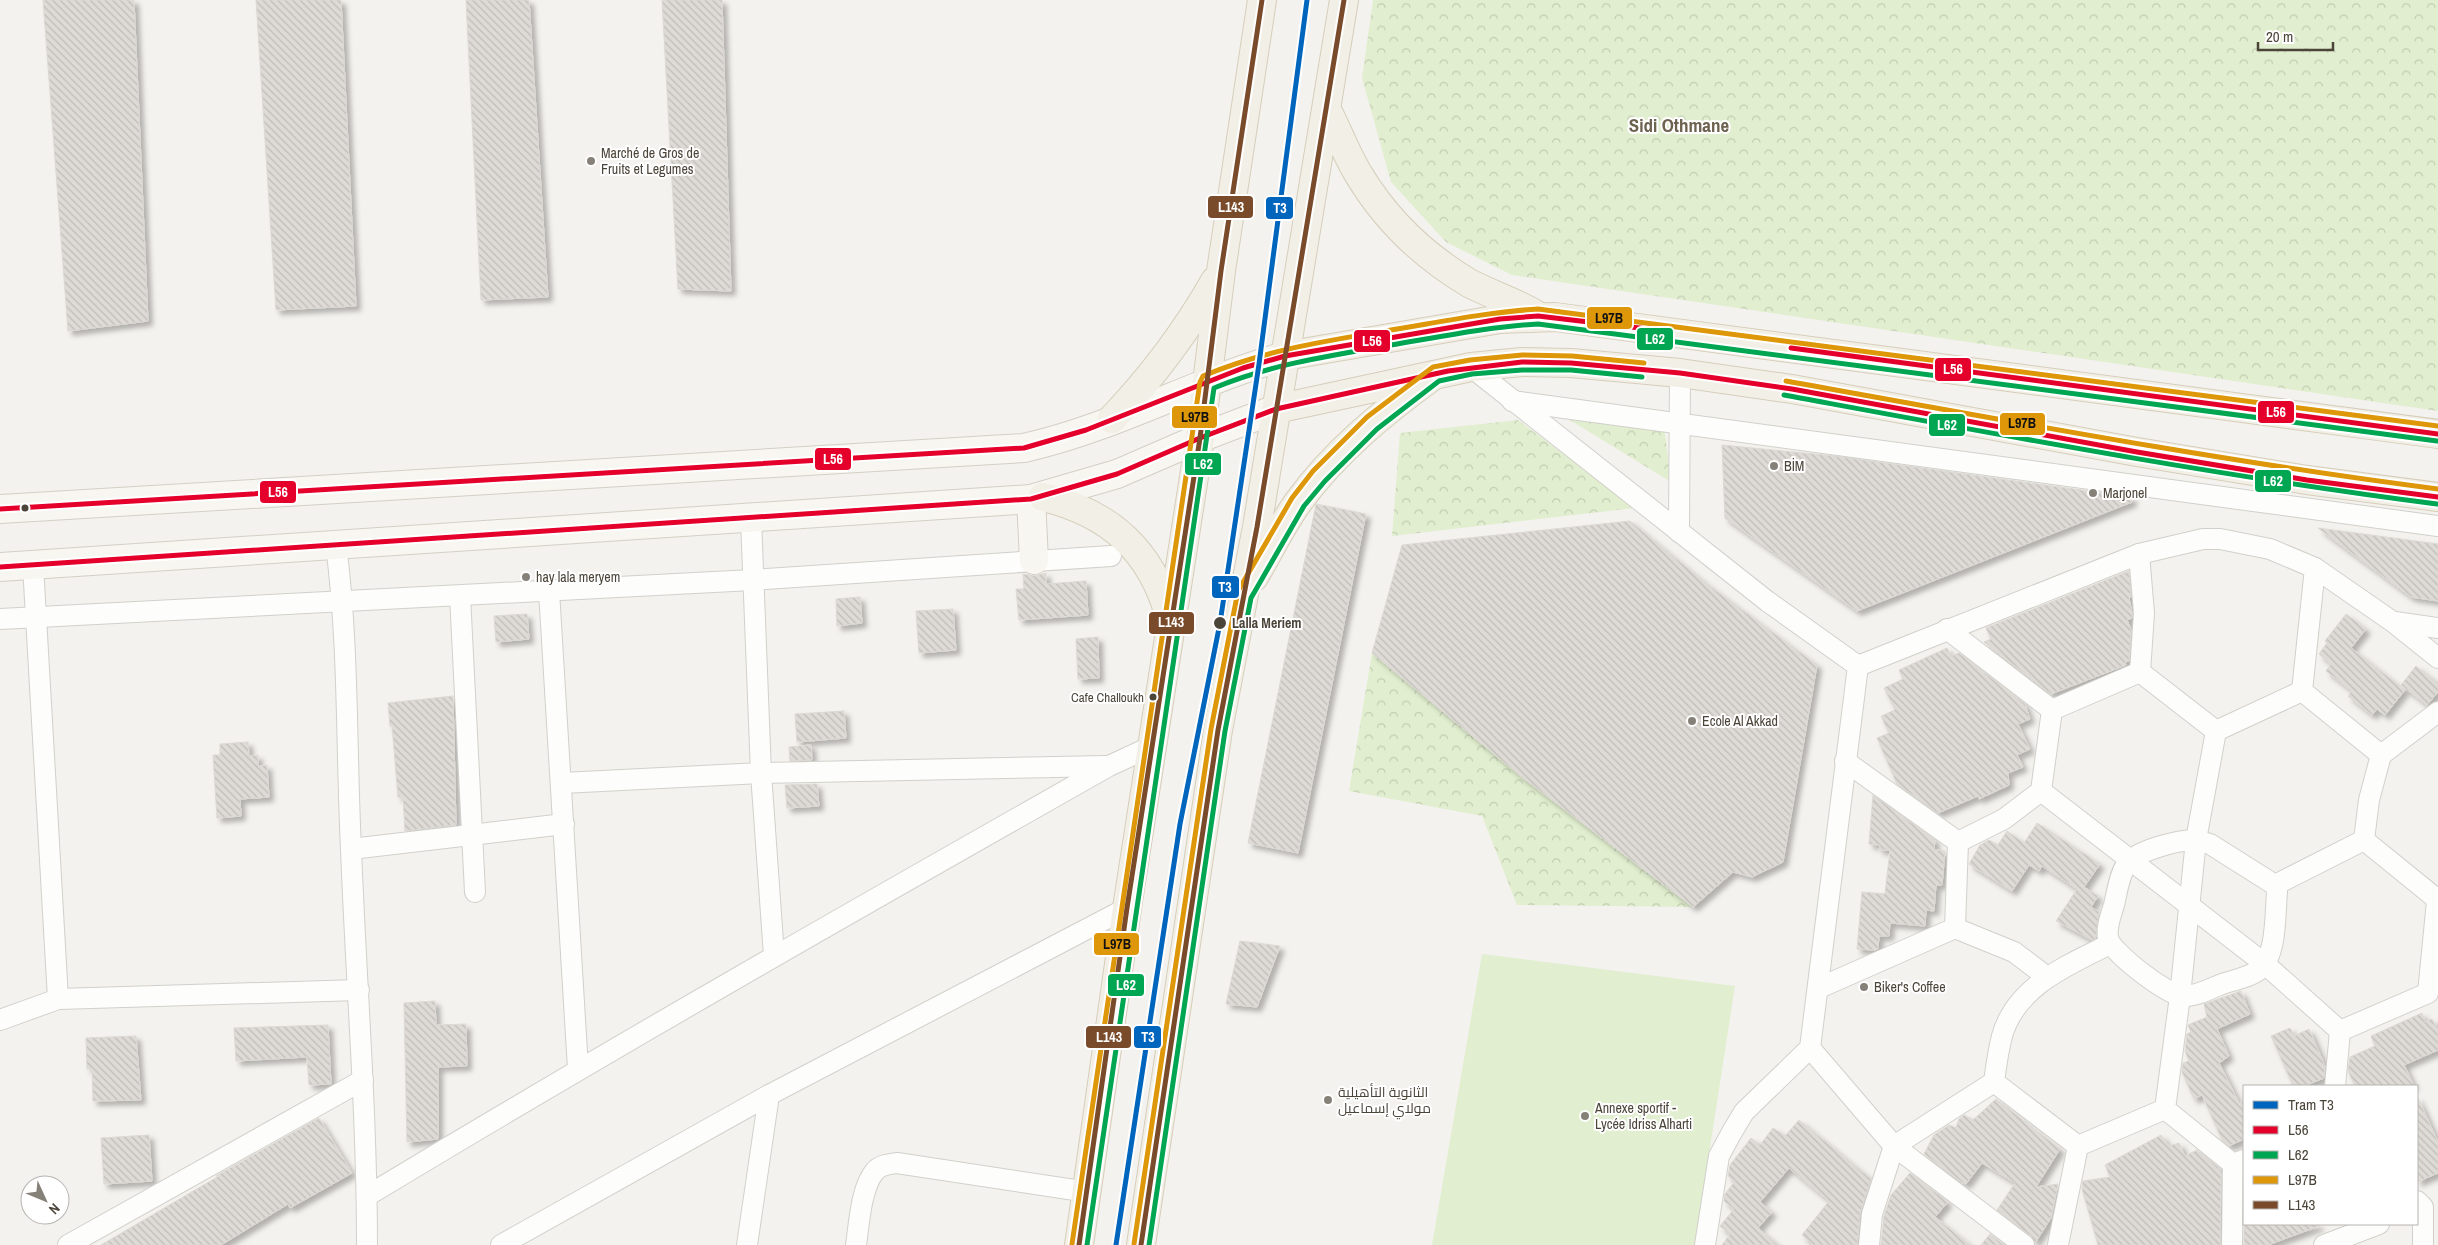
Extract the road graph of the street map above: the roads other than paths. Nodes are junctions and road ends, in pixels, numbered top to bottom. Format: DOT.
graph roads {
  1 [pos="1262,0"];
  2 [pos="1344,0"];
  3 [pos="1327,110"];
  4 [pos="1221,271"];
  5 [pos="1538,316"];
  6 [pos="1285,356"];
  7 [pos="1471,367"];
  8 [pos="1680,373"];
  9 [pos="1436,374"];
  10 [pos="1206,382"];
  11 [pos="1512,400"];
  12 [pos="1276,409"];
  13 [pos="1112,419"];
  14 [pos="1680,423"];
  15 [pos="2438,434"];
  16 [pos="1200,438"];
  17 [pos="2438,497"];
  18 [pos="1037,498"];
  19 [pos="0,509"];
  20 [pos="750,519"];
  21 [pos="2438,526"];
  22 [pos="1678,532"];
  23 [pos="336,545"];
  24 [pos="2138,554"];
  25 [pos="1111,556"];
  26 [pos="1034,560"];
  27 [pos="33,565"];
  28 [pos="0,567"];
  29 [pos="2315,568"];
  30 [pos="752,580"];
  31 [pos="549,591"];
  32 [pos="1244,595"];
  33 [pos="460,596"];
  34 [pos="344,603"];
  35 [pos="37,616"];
  36 [pos="0,619"];
  37 [pos="1171,620"];
  38 [pos="2393,622"];
  39 [pos="2438,628"];
  40 [pos="1947,629"];
  41 [pos="2438,658"];
  42 [pos="1858,666"];
  43 [pos="2140,672"];
  44 [pos="2302,691"];
  45 [pos="2052,710"];
  46 [pos="2438,712"];
  47 [pos="2216,730"];
  48 [pos="1152,746"];
  49 [pos="2381,755"];
  50 [pos="1845,761"];
  51 [pos="1109,766"];
  52 [pos="762,773"];
  53 [pos="562,783"];
  54 [pos="2041,790"];
  55 [pos="564,824"];
  56 [pos="472,837"];
  57 [pos="2196,840"];
  58 [pos="2364,840"];
  59 [pos="1958,842"];
  60 [pos="351,849"];
  61 [pos="2130,860"];
  62 [pos="2275,885"];
  63 [pos="475,892"];
  64 [pos="2438,900"];
  65 [pos="2190,904"];
  66 [pos="1128,908"];
  67 [pos="1955,928"];
  68 [pos="2110,944"];
  69 [pos="774,956"];
  70 [pos="2265,964"];
  71 [pos="2047,977"];
  72 [pos="1819,988"];
  73 [pos="358,990"];
  74 [pos="2180,996"];
  75 [pos="2433,997"];
  76 [pos="58,999"];
  77 [pos="0,1020"];
  78 [pos="2340,1031"];
  79 [pos="1810,1048"];
  80 [pos="578,1069"];
  81 [pos="363,1080"];
  82 [pos="1994,1082"];
  83 [pos="2335,1085"];
  84 [pos="769,1095"];
  85 [pos="2165,1109"];
  86 [pos="1894,1146"];
  87 [pos="2078,1146"];
  88 [pos="2239,1162"];
  89 [pos="1088,1192"];
  90 [pos="367,1196"];
  91 [pos="2424,1204"];
  92 [pos="2376,1225"];
  93 [pos="68,1245"];
  94 [pos="367,1245"];
  95 [pos="501,1245"];
  96 [pos="747,1245"];
  97 [pos="856,1245"];
  98 [pos="1079,1245"];
  99 [pos="1141,1245"];
  100 [pos="1705,1245"];
  101 [pos="1869,1245"];
  102 [pos="2024,1245"];
  103 [pos="2058,1245"];
  104 [pos="2232,1245"];
  105 [pos="2324,1245"];
  106 [pos="2423,1245"];
  1 -- 4 [label="main road"];
  2 -- 3 [label="main road"];
  3 -- 5 [label="main road"];
  3 -- 6 [label="main road"];
  4 -- 10 [label="main road"];
  4 -- 13 [label="main road"];
  5 -- 6 [label="main road"];
  5 -- 15 [label="main road"];
  6 -- 10 [label="main road"];
  6 -- 12 [label="main road"];
  7 -- 8 [label="main road"];
  7 -- 9 [label="main road"];
  7 -- 11 [label="street"];
  8 -- 14 [label="street"];
  8 -- 17 [label="main road"];
  9 -- 12 [label="main road"];
  9 -- 32 [label="main road"];
  10 -- 13 [label="main road"];
  10 -- 16 [label="main road"];
  11 -- 14 [label="street"];
  11 -- 22 [label="street"];
  12 -- 16 [label="main road"];
  12 -- 32 [label="main road"];
  13 -- 19 [label="main road"];
  14 -- 21 [label="street"];
  14 -- 22 [label="street"];
  16 -- 18 [label="main road"];
  16 -- 37 [label="main road"];
  18 -- 20 [label="main road"];
  18 -- 26 [label="main road"];
  18 -- 37 [label="main road"];
  20 -- 23 [label="main road"];
  20 -- 30 [label="street"];
  22 -- 42 [label="street"];
  23 -- 27 [label="main road"];
  23 -- 34 [label="street"];
  24 -- 29 [label="street"];
  24 -- 40 [label="street"];
  24 -- 43 [label="street"];
  25 -- 26 [label="street"];
  26 -- 30 [label="street"];
  27 -- 28 [label="main road"];
  27 -- 35 [label="street"];
  29 -- 38 [label="street"];
  29 -- 44 [label="street"];
  30 -- 31 [label="street"];
  30 -- 52 [label="street"];
  31 -- 33 [label="street"];
  31 -- 53 [label="street"];
  32 -- 99 [label="main road"];
  33 -- 34 [label="street"];
  33 -- 56 [label="street"];
  34 -- 35 [label="street"];
  34 -- 60 [label="street"];
  35 -- 36 [label="street"];
  35 -- 76 [label="street"];
  37 -- 48 [label="main road"];
  38 -- 39 [label="street"];
  38 -- 41 [label="street"];
  40 -- 42 [label="street"];
  40 -- 45 [label="street"];
  42 -- 50 [label="street"];
  43 -- 45 [label="street"];
  43 -- 47 [label="street"];
  44 -- 47 [label="street"];
  44 -- 49 [label="street"];
  45 -- 54 [label="street"];
  46 -- 49 [label="street"];
  47 -- 57 [label="street"];
  48 -- 51 [label="street"];
  48 -- 66 [label="main road"];
  49 -- 58 [label="street"];
  50 -- 59 [label="street"];
  50 -- 72 [label="street"];
  51 -- 52 [label="street"];
  51 -- 69 [label="street"];
  52 -- 53 [label="street"];
  52 -- 69 [label="street"];
  53 -- 55 [label="street"];
  54 -- 59 [label="street"];
  54 -- 61 [label="street"];
  55 -- 56 [label="street"];
  55 -- 80 [label="street"];
  56 -- 60 [label="street"];
  56 -- 63 [label="street"];
  57 -- 61 [label="street"];
  57 -- 62 [label="street"];
  57 -- 65 [label="street"];
  58 -- 62 [label="street"];
  58 -- 64 [label="street"];
  59 -- 67 [label="street"];
  60 -- 73 [label="street"];
  61 -- 65 [label="street"];
  61 -- 68 [label="street"];
  62 -- 70 [label="street"];
  64 -- 75 [label="street"];
  65 -- 70 [label="street"];
  65 -- 74 [label="street"];
  66 -- 84 [label="street"];
  66 -- 89 [label="main road"];
  67 -- 71 [label="street"];
  67 -- 72 [label="street"];
  68 -- 71 [label="street"];
  68 -- 74 [label="street"];
  69 -- 80 [label="street"];
  70 -- 74 [label="street"];
  70 -- 78 [label="street"];
  71 -- 82 [label="street"];
  72 -- 79 [label="street"];
  73 -- 76 [label="street"];
  73 -- 81 [label="street"];
  74 -- 85 [label="street"];
  75 -- 78 [label="street"];
  76 -- 77 [label="street"];
  78 -- 83 [label="street"];
  79 -- 86 [label="street"];
  79 -- 100 [label="street"];
  80 -- 90 [label="street"];
  81 -- 90 [label="street"];
  81 -- 93 [label="street"];
  82 -- 86 [label="street"];
  82 -- 87 [label="street"];
  84 -- 95 [label="street"];
  84 -- 96 [label="street"];
  85 -- 87 [label="street"];
  85 -- 88 [label="street"];
  86 -- 101 [label="street"];
  86 -- 102 [label="street"];
  87 -- 103 [label="street"];
  88 -- 104 [label="street"];
  89 -- 97 [label="street"];
  89 -- 98 [label="main road"];
  90 -- 94 [label="street"];
  91 -- 106 [label="street"];
  92 -- 105 [label="street"];
}
